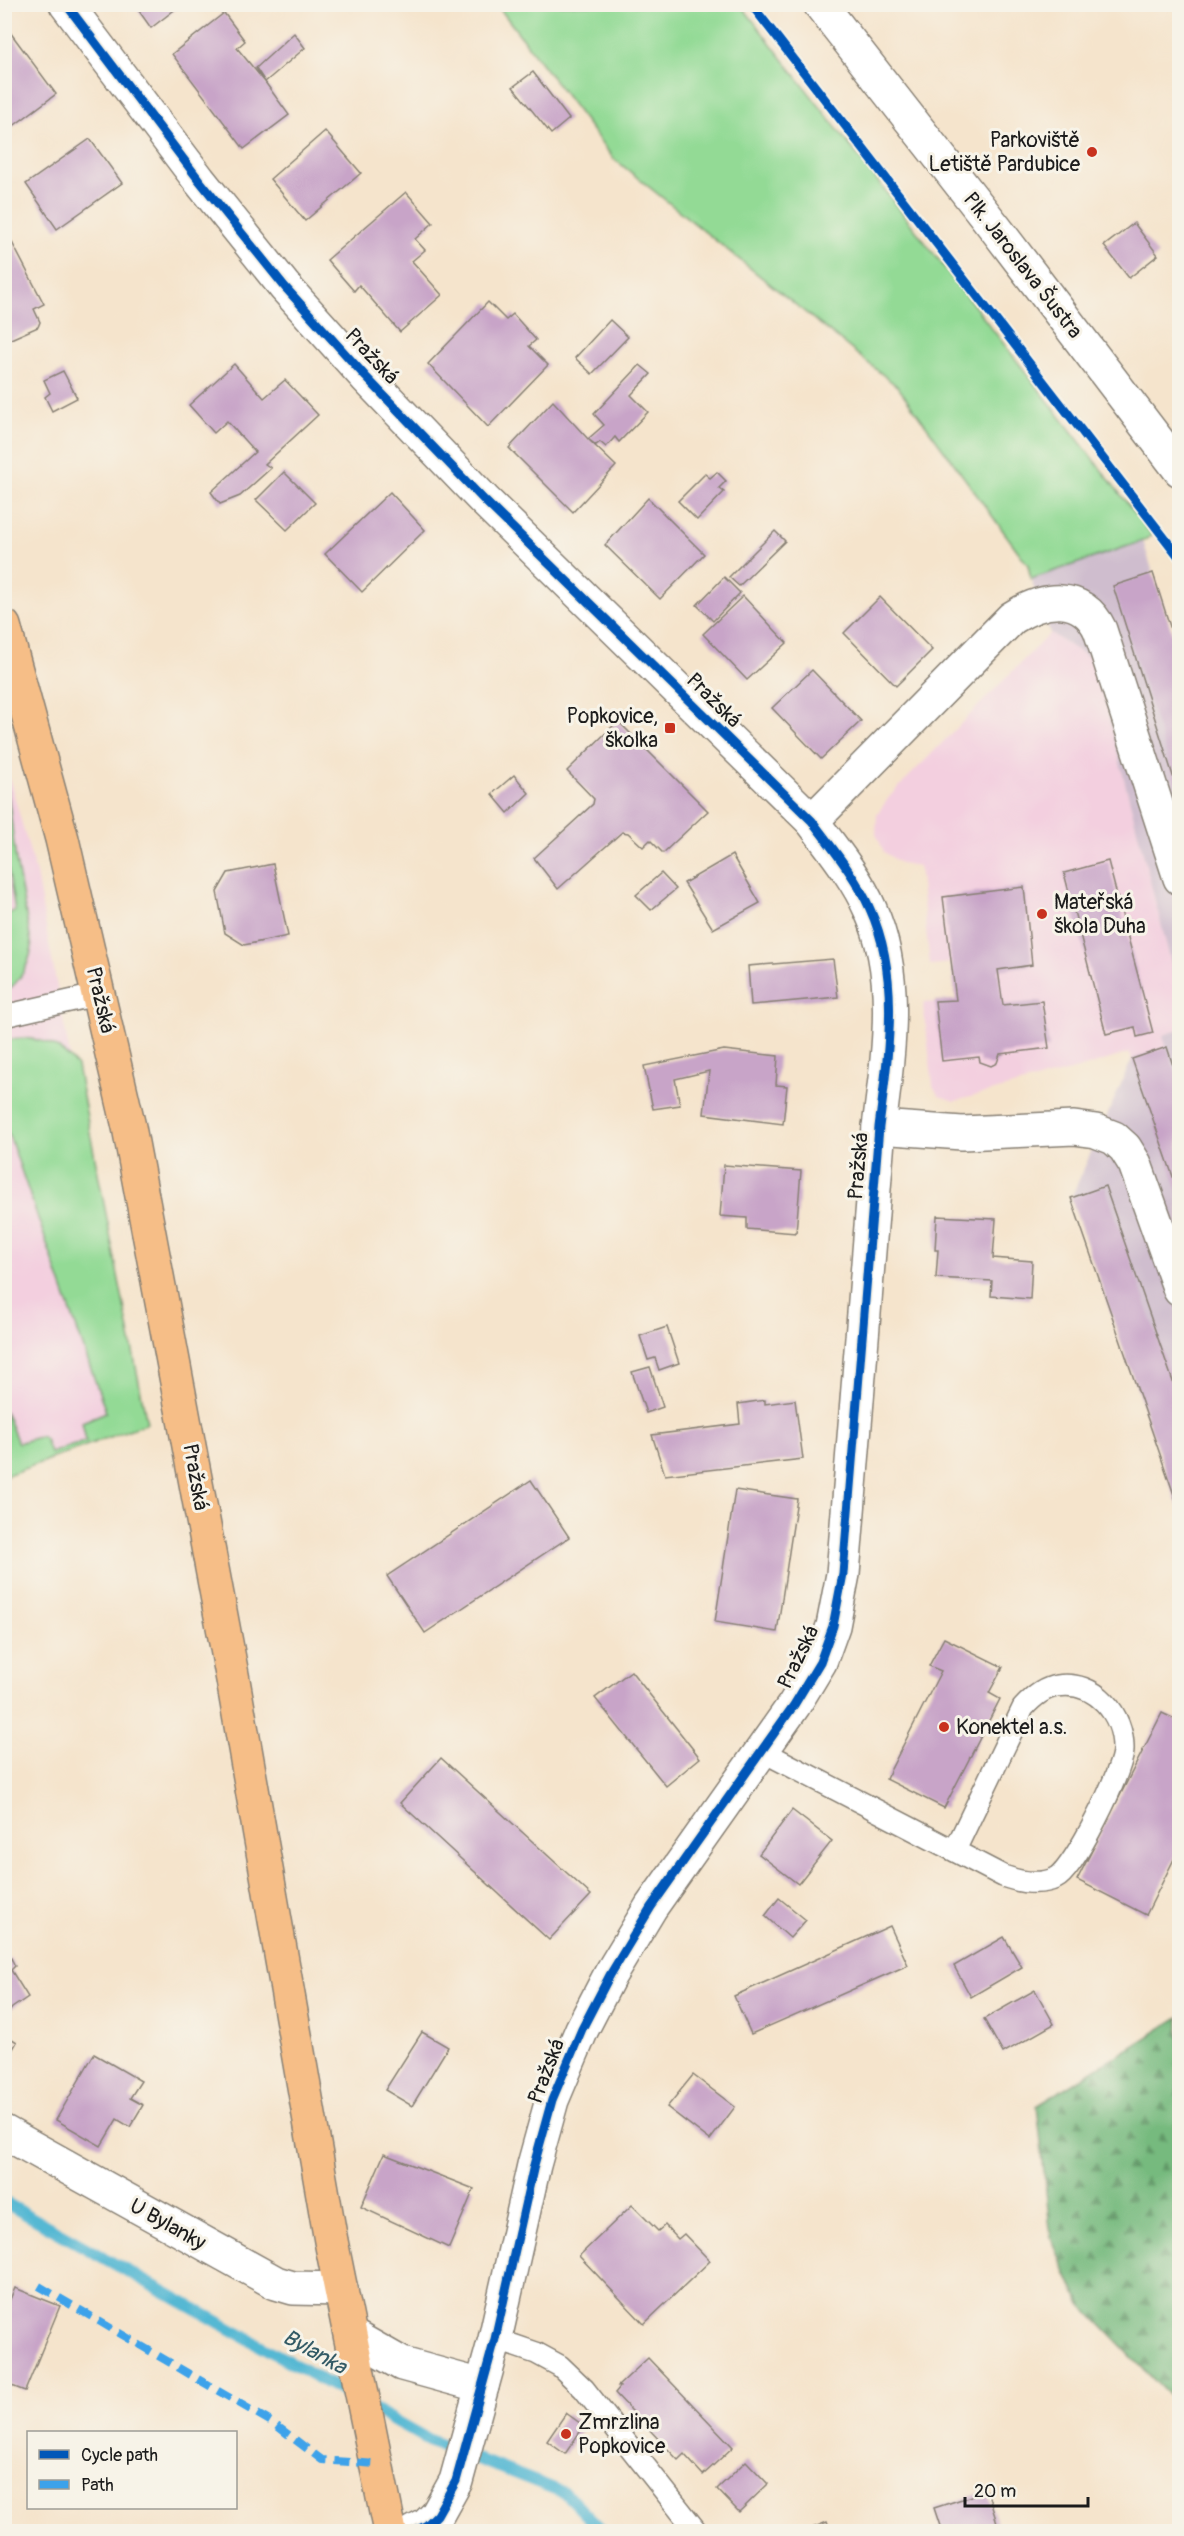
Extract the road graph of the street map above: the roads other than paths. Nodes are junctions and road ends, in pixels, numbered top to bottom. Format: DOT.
graph roads {
  1 [pos="66,4"];
  2 [pos="820,4"];
  3 [pos="1179,470"];
  4 [pos="4,626"];
  5 [pos="812,821"];
  6 [pos="1179,878"];
  7 [pos="100,994"];
  8 [pos="4,1016"];
  9 [pos="879,1126"];
  10 [pos="1179,1290"];
  11 [pos="762,1751"];
  12 [pos="955,1850"];
  13 [pos="4,2132"];
  14 [pos="341,2289"];
  15 [pos="495,2339"];
  16 [pos="353,2345"];
  17 [pos="482,2386"];
  18 [pos="390,2532"];
  19 [pos="414,2532"];
  20 [pos="697,2532"];
  1 -- 5 [label="street, Pražská"];
  2 -- 3 [label="street, Plk. Jaroslava Šustra"];
  4 -- 7 [label="main road, Pražská"];
  5 -- 6 [label="street"];
  5 -- 9 [label="street, Pražská"];
  7 -- 8 [label="lane"];
  7 -- 14 [label="main road, Pražská"];
  9 -- 10 [label="street"];
  9 -- 11 [label="street, Pražská"];
  11 -- 12 [label="lane"];
  11 -- 15 [label="street, Pražská"];
  12 -- 12 [label="lane"];
  13 -- 14 [label="street, U Bylanky"];
  14 -- 16 [label="main road, Pražská"];
  15 -- 17 [label="street, Pražská"];
  15 -- 20 [label="lane"];
  16 -- 17 [label="street"];
  16 -- 18 [label="main road, Pražská"];
  17 -- 19 [label="street, Pražská"];
}
